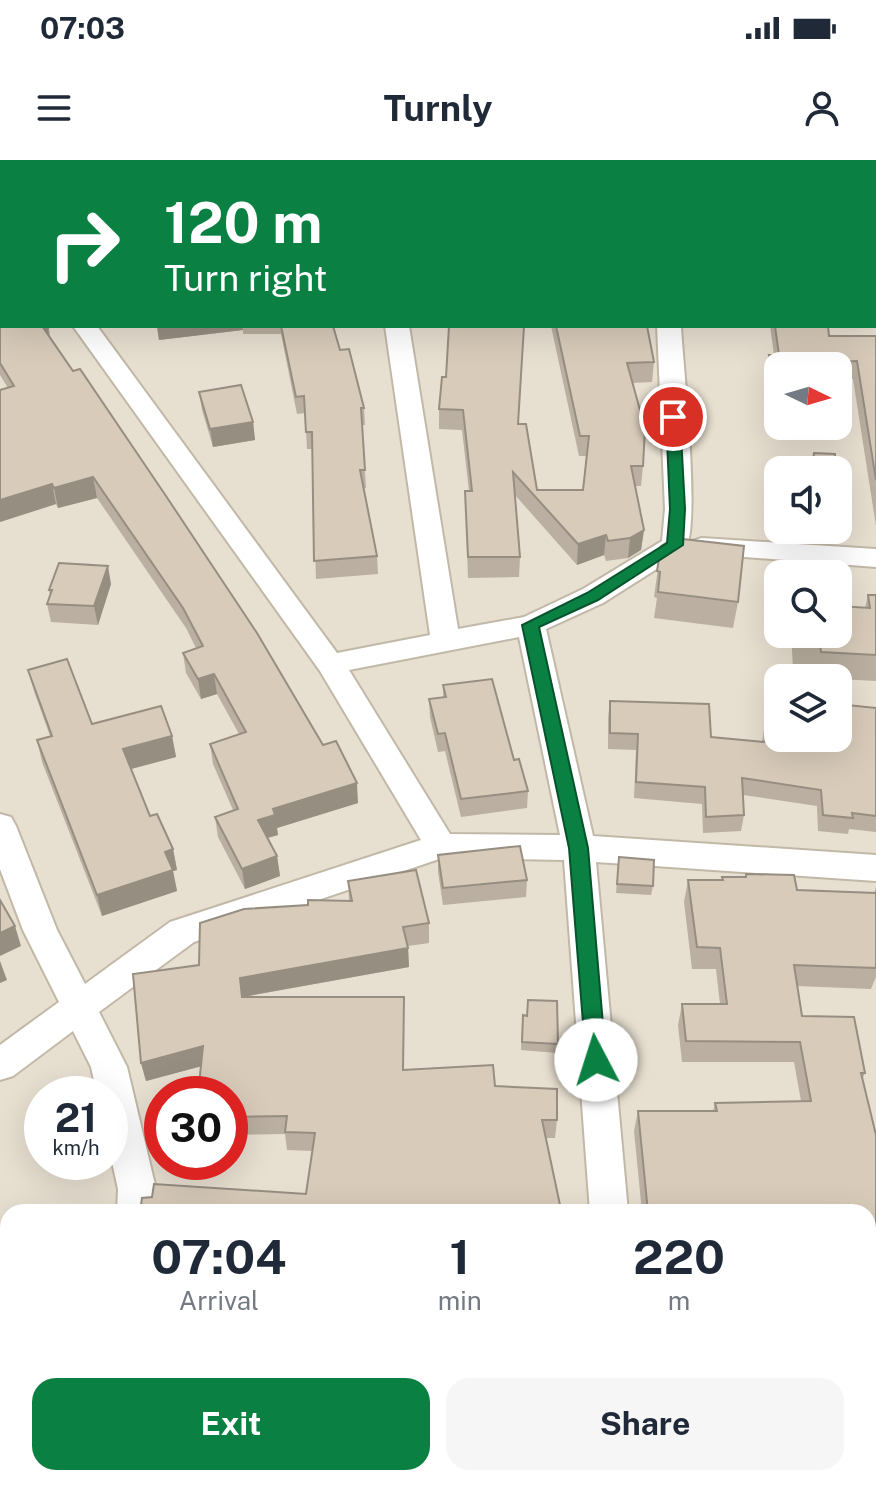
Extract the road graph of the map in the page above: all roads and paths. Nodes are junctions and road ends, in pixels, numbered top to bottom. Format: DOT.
graph roads {
  1 [pos="86,328"];
  2 [pos="397,328"];
  3 [pos="669,328"];
  4 [pos="675,545"];
  5 [pos="876,558"];
  6 [pos="531,625"];
  7 [pos="445,640"];
  8 [pos="330,664"];
  9 [pos="0,826"];
  10 [pos="441,846"];
  11 [pos="579,848"];
  12 [pos="876,868"];
  13 [pos="78,1009"];
  14 [pos="0,1065"];
  15 [pos="136,1204"];
  16 [pos="608,1204"];
  1 -- 8 [label="street"];
  2 -- 7 [label="street"];
  3 -- 4 [label="street"];
  4 -- 5 [label="street"];
  4 -- 6 [label="street"];
  6 -- 7 [label="street"];
  6 -- 11 [label="street"];
  7 -- 8 [label="street"];
  8 -- 10 [label="street"];
  9 -- 13 [label="street"];
  10 -- 11 [label="street"];
  10 -- 13 [label="street"];
  11 -- 12 [label="street"];
  11 -- 16 [label="street"];
  13 -- 14 [label="street"];
  13 -- 15 [label="street"];
}
